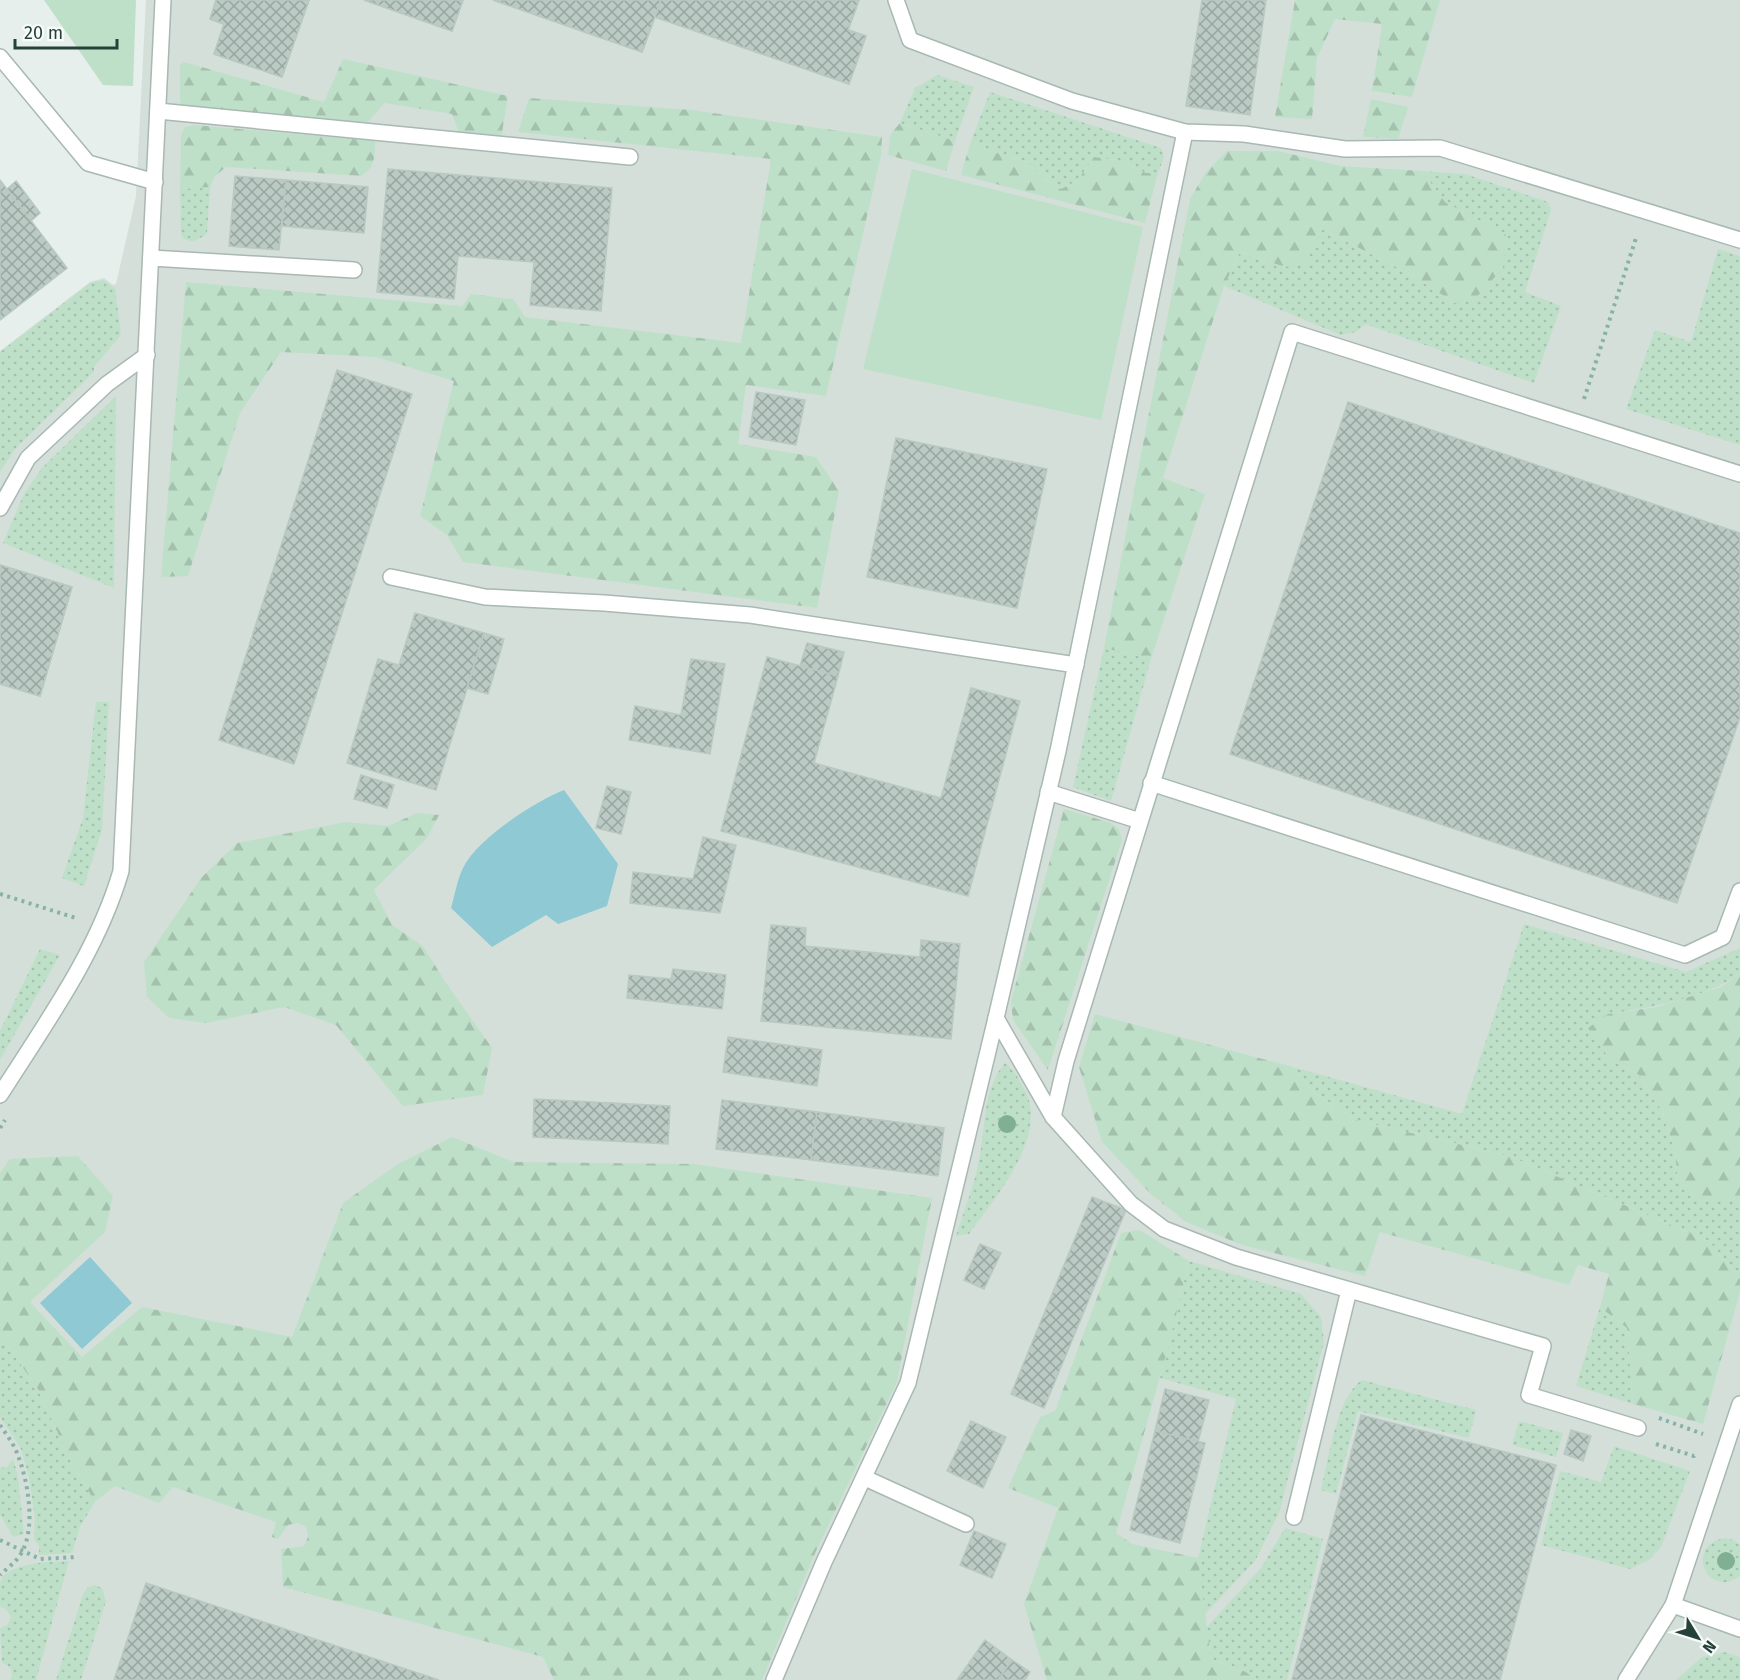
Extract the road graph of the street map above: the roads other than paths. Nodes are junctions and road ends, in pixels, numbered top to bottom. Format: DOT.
graph roads {
  1 [pos="163,0"];
  2 [pos="896,0"];
  3 [pos="0,57"];
  4 [pos="158,111"];
  5 [pos="1185,132"];
  6 [pos="630,157"];
  7 [pos="155,182"];
  8 [pos="1740,240"];
  9 [pos="151,258"];
  10 [pos="354,270"];
  11 [pos="147,355"];
  12 [pos="1740,474"];
  13 [pos="0,508"];
  14 [pos="391,577"];
  15 [pos="1076,665"];
  16 [pos="1151,783"];
  17 [pos="1048,792"];
  18 [pos="1140,821"];
  19 [pos="1740,891"];
  20 [pos="996,1018"];
  21 [pos="0,1095"];
  22 [pos="1053,1117"];
  23 [pos="1349,1290"];
  24 [pos="1740,1404"];
  25 [pos="1737,1417"];
  26 [pos="1638,1428"];
  27 [pos="865,1478"];
  28 [pos="1294,1517"];
  29 [pos="966,1524"];
  30 [pos="1672,1605"];
  31 [pos="1740,1629"];
  32 [pos="774,1680"];
  33 [pos="1626,1680"];
  1 -- 4 [label="lane"];
  2 -- 5 [label="lane"];
  3 -- 7 [label="lane"];
  4 -- 6 [label="lane"];
  4 -- 7 [label="lane"];
  5 -- 8 [label="lane"];
  5 -- 15 [label="lane"];
  7 -- 9 [label="lane"];
  9 -- 10 [label="lane"];
  9 -- 11 [label="lane"];
  11 -- 13 [label="lane"];
  11 -- 21 [label="lane"];
  12 -- 16 [label="lane"];
  14 -- 15 [label="lane"];
  15 -- 17 [label="lane"];
  16 -- 18 [label="lane"];
  16 -- 19 [label="lane"];
  17 -- 18 [label="lane"];
  17 -- 20 [label="lane"];
  18 -- 22 [label="lane"];
  20 -- 22 [label="lane"];
  20 -- 27 [label="lane"];
  22 -- 23 [label="lane"];
  23 -- 26 [label="lane"];
  23 -- 28 [label="lane"];
  24 -- 25 [label="lane"];
  25 -- 30 [label="lane"];
  27 -- 29 [label="lane"];
  27 -- 32 [label="lane"];
  30 -- 31 [label="lane"];
  30 -- 33 [label="lane"];
}
